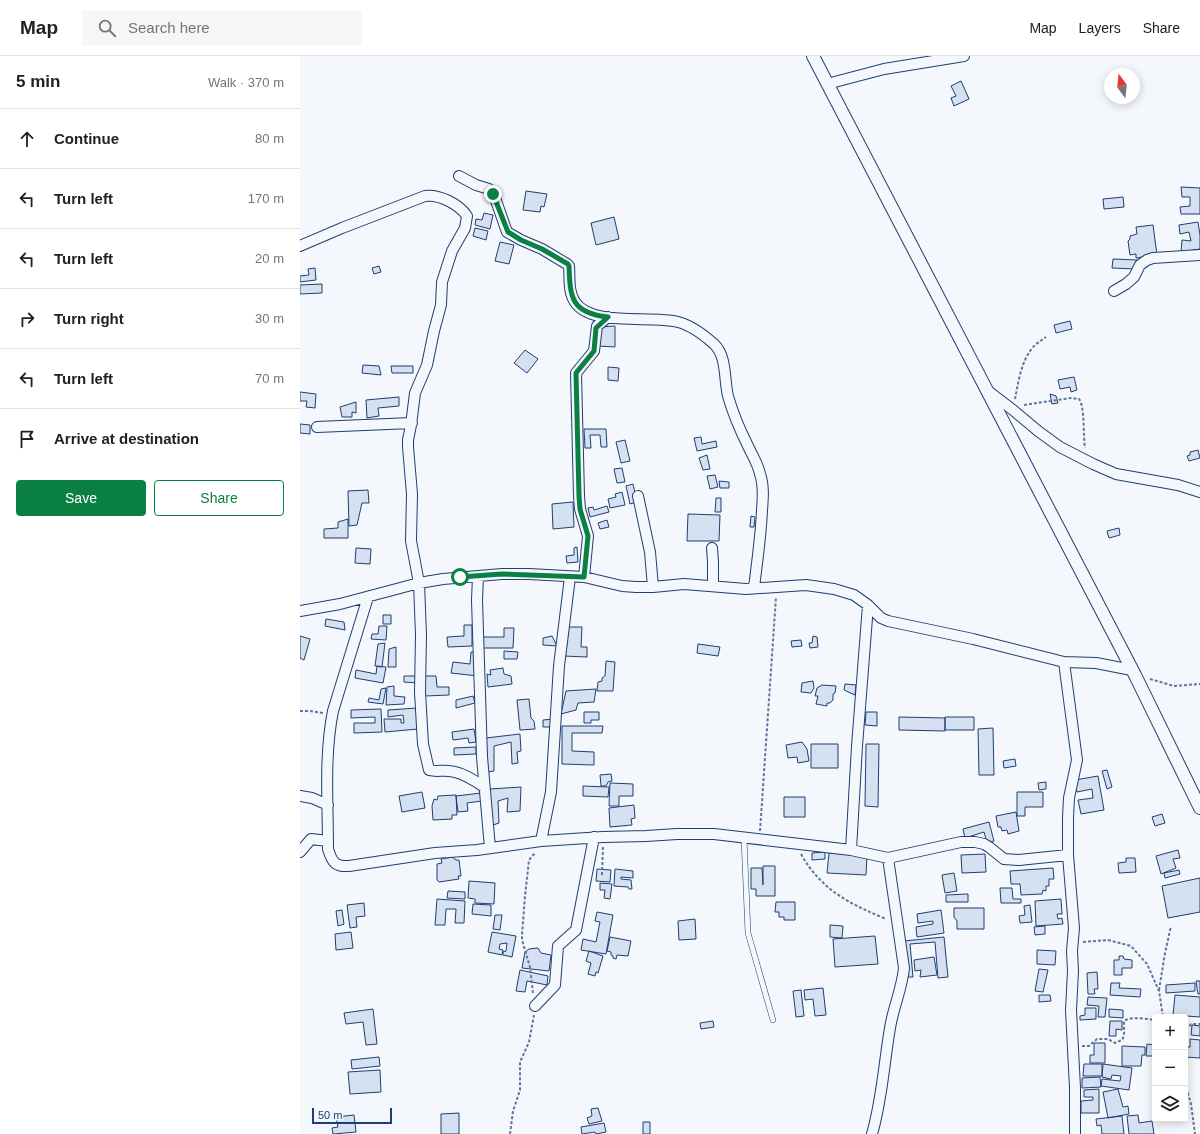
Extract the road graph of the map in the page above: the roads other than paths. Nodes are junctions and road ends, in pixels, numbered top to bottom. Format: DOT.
graph roads {
  1 [pos="813,56"];
  2 [pos="964,56"];
  3 [pos="827,84"];
  4 [pos="459,176"];
  5 [pos="300,246"];
  6 [pos="1200,255"];
  7 [pos="1114,291"];
  8 [pos="608,317"];
  9 [pos="986,390"];
  10 [pos="412,423"];
  11 [pos="317,427"];
  12 [pos="1200,492"];
  13 [pos="638,496"];
  14 [pos="712,548"];
  15 [pos="478,576"];
  16 [pos="570,577"];
  17 [pos="584,577"];
  18 [pos="419,583"];
  19 [pos="713,586"];
  20 [pos="653,587"];
  21 [pos="754,588"];
  22 [pos="368,597"];
  23 [pos="868,605"];
  24 [pos="300,611"];
  25 [pos="1064,662"];
  26 [pos="1134,672"];
  27 [pos="484,787"];
  28 [pos="300,796"];
  29 [pos="328,804"];
  30 [pos="1200,808"];
  31 [pos="599,837"];
  32 [pos="744,838"];
  33 [pos="328,841"];
  34 [pos="541,841"];
  35 [pos="490,848"];
  36 [pos="851,850"];
  37 [pos="300,852"];
  38 [pos="1068,855"];
  39 [pos="888,858"];
  40 [pos="535,1006"];
  41 [pos="773,1020"];
  42 [pos="872,1134"];
  43 [pos="1075,1134"];
  1 -- 3 [label="street"];
  2 -- 3 [label="street"];
  3 -- 9 [label="street"];
  4 -- 8 [label="street"];
  5 -- 10 [label="street"];
  6 -- 7 [label="street"];
  8 -- 17 [label="street"];
  8 -- 21 [label="street"];
  9 -- 12 [label="street"];
  9 -- 26 [label="street"];
  10 -- 11 [label="street"];
  10 -- 18 [label="street"];
  13 -- 20 [label="street"];
  14 -- 19 [label="street"];
  15 -- 16 [label="street"];
  15 -- 18 [label="street"];
  15 -- 27 [label="street"];
  16 -- 17 [label="street"];
  16 -- 34 [label="street"];
  17 -- 20 [label="street"];
  18 -- 22 [label="street"];
  18 -- 27 [label="street"];
  19 -- 20 [label="street"];
  19 -- 21 [label="street"];
  21 -- 23 [label="street"];
  22 -- 24 [label="street"];
  22 -- 29 [label="street"];
  23 -- 25 [label="street"];
  23 -- 36 [label="street"];
  25 -- 26 [label="street"];
  25 -- 38 [label="street"];
  26 -- 30 [label="street"];
  27 -- 35 [label="street"];
  28 -- 29 [label="street"];
  29 -- 33 [label="street"];
  31 -- 32 [label="street"];
  31 -- 34 [label="street"];
  31 -- 40 [label="street"];
  32 -- 36 [label="street"];
  32 -- 41 [label="lane"];
  33 -- 35 [label="street"];
  33 -- 37 [label="street"];
  34 -- 35 [label="street"];
  36 -- 39 [label="street"];
  38 -- 39 [label="street"];
  38 -- 43 [label="street"];
  39 -- 42 [label="street"];
}
